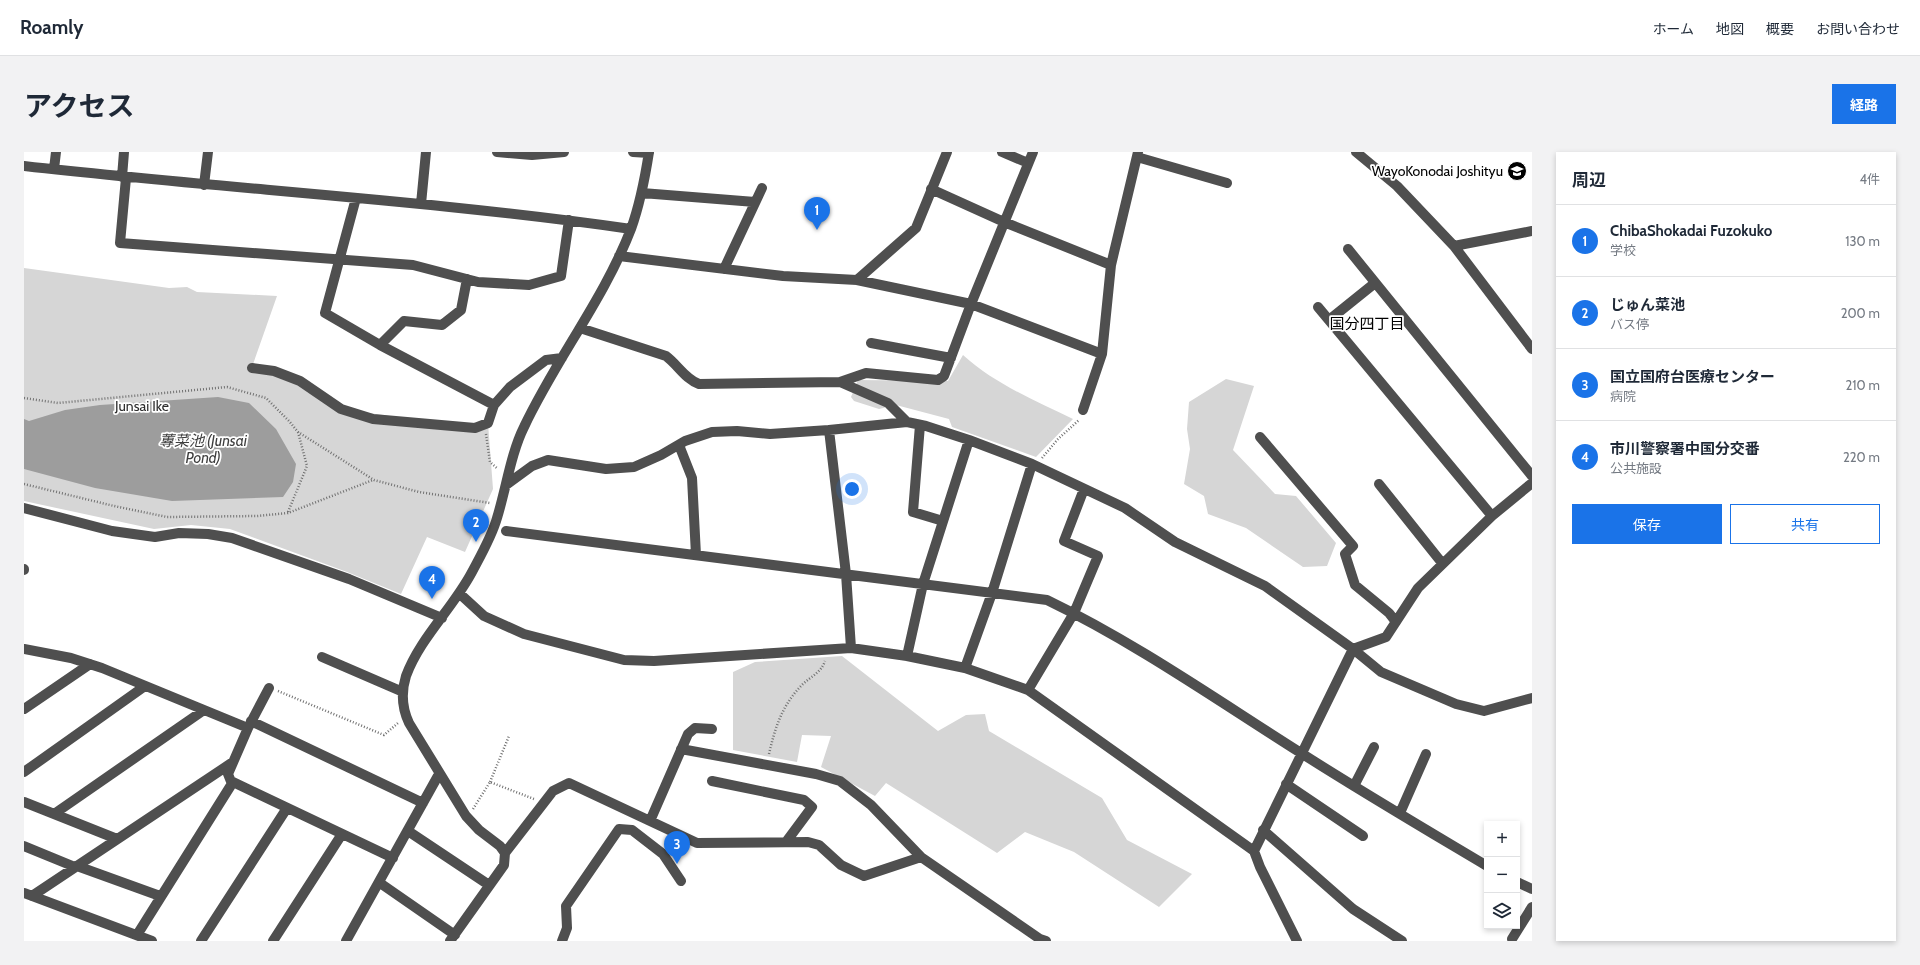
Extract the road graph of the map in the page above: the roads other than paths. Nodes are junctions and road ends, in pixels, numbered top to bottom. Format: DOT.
graph roads {
  1 [pos="56,152"];
  2 [pos="124,152"];
  3 [pos="208,152"];
  4 [pos="426,152"];
  5 [pos="497,152"];
  6 [pos="564,152"];
  7 [pos="633,152"];
  8 [pos="649,152"];
  9 [pos="947,152"];
  10 [pos="1002,152"];
  11 [pos="1033,152"];
  12 [pos="1356,152"];
  13 [pos="1137,155"];
  14 [pos="1028,163"];
  15 [pos="24,166"];
  16 [pos="54,169"];
  17 [pos="124,177"];
  18 [pos="1227,183"];
  19 [pos="204,185"];
  20 [pos="762,188"];
  21 [pos="931,189"];
  22 [pos="642,193"];
  23 [pos="356,198"];
  24 [pos="755,202"];
  25 [pos="421,204"];
  26 [pos="569,220"];
  27 [pos="1004,222"];
  28 [pos="631,229"];
  29 [pos="1532,231"];
  30 [pos="1454,246"];
  31 [pos="1348,249"];
  32 [pos="619,256"];
  33 [pos="339,258"];
  34 [pos="1111,265"];
  35 [pos="724,269"];
  36 [pos="467,279"];
  37 [pos="857,280"];
  38 [pos="1375,283"];
  39 [pos="971,304"];
  40 [pos="1318,307"];
  41 [pos="1329,320"];
  42 [pos="580,328"];
  43 [pos="871,343"];
  44 [pos="380,345"];
  45 [pos="1532,349"];
  46 [pos="1102,354"];
  47 [pos="562,358"];
  48 [pos="951,358"];
  49 [pos="252,368"];
  50 [pos="840,382"];
  51 [pos="494,405"];
  52 [pos="1083,410"];
  53 [pos="907,422"];
  54 [pos="920,425"];
  55 [pos="829,430"];
  56 [pos="1260,437"];
  57 [pos="969,440"];
  58 [pos="679,445"];
  59 [pos="1034,465"];
  60 [pos="1532,476"];
  61 [pos="507,481"];
  62 [pos="1532,483"];
  63 [pos="1379,484"];
  64 [pos="1084,490"];
  65 [pos="24,508"];
  66 [pos="1492,516"];
  67 [pos="943,521"];
  68 [pos="506,531"];
  69 [pos="696,555"];
  70 [pos="1442,563"];
  71 [pos="846,574"];
  72 [pos="923,584"];
  73 [pos="992,593"];
  74 [pos="460,594"];
  75 [pos="1074,612"];
  76 [pos="442,618"];
  77 [pos="1396,622"];
  78 [pos="851,648"];
  79 [pos="24,649"];
  80 [pos="1353,649"];
  81 [pos="907,656"];
  82 [pos="322,657"];
  83 [pos="90,664"];
  84 [pos="965,668"];
  85 [pos="145,686"];
  86 [pos="269,688"];
  87 [pos="1028,690"];
  88 [pos="403,692"];
  89 [pos="1532,698"];
  90 [pos="24,709"];
  91 [pos="204,710"];
  92 [pos="250,725"];
  93 [pos="712,729"];
  94 [pos="1374,747"];
  95 [pos="681,749"];
  96 [pos="1301,753"];
  97 [pos="1426,754"];
  98 [pos="233,762"];
  99 [pos="24,772"];
  100 [pos="439,774"];
  101 [pos="712,781"];
  102 [pos="233,783"];
  103 [pos="1286,784"];
  104 [pos="1354,786"];
  105 [pos="24,802"];
  106 [pos="423,803"];
  107 [pos="287,808"];
  108 [pos="1400,813"];
  109 [pos="54,814"];
  110 [pos="650,821"];
  111 [pos="1263,830"];
  112 [pos="408,831"];
  113 [pos="342,834"];
  114 [pos="1363,836"];
  115 [pos="117,840"];
  116 [pos="786,842"];
  117 [pos="24,846"];
  118 [pos="1254,851"];
  119 [pos="505,853"];
  120 [pos="921,857"];
  121 [pos="393,858"];
  122 [pos="1484,864"];
  123 [pos="76,867"];
  124 [pos="681,881"];
  125 [pos="380,883"];
  126 [pos="1520,883"];
  127 [pos="489,886"];
  128 [pos="1532,888"];
  129 [pos="27,896"];
  130 [pos="160,896"];
  131 [pos="1532,907"];
  132 [pos="137,935"];
  133 [pos="453,938"];
  134 [pos="1512,939"];
  135 [pos="350,940"];
  136 [pos="152,941"];
  137 [pos="202,941"];
  138 [pos="273,941"];
  139 [pos="562,941"];
  140 [pos="1046,941"];
  141 [pos="1297,941"];
  142 [pos="1402,941"];
  1 -- 16 [label="street"];
  2 -- 17 [label="street"];
  3 -- 19 [label="street"];
  4 -- 25 [label="street"];
  5 -- 6 [label="street"];
  7 -- 8 [label="street"];
  8 -- 22 [label="street"];
  9 -- 21 [label="street"];
  10 -- 14 [label="street"];
  11 -- 14 [label="street"];
  12 -- 30 [label="street"];
  13 -- 18 [label="street"];
  13 -- 34 [label="street"];
  14 -- 27 [label="street"];
  15 -- 16 [label="street"];
  16 -- 17 [label="street"];
  17 -- 19 [label="street"];
  17 -- 33 [label="street"];
  19 -- 23 [label="street"];
  20 -- 24 [label="street"];
  21 -- 27 [label="street"];
  21 -- 37 [label="street"];
  22 -- 24 [label="street"];
  22 -- 28 [label="street"];
  23 -- 25 [label="street"];
  23 -- 33 [label="street"];
  24 -- 35 [label="street"];
  25 -- 26 [label="street"];
  26 -- 28 [label="street"];
  26 -- 36 [label="street"];
  27 -- 34 [label="street"];
  27 -- 39 [label="street"];
  28 -- 32 [label="street"];
  29 -- 30 [label="street"];
  30 -- 45 [label="street"];
  31 -- 38 [label="street"];
  32 -- 35 [label="street"];
  32 -- 42 [label="street"];
  33 -- 36 [label="street"];
  33 -- 44 [label="street"];
  34 -- 46 [label="street"];
  35 -- 37 [label="street"];
  36 -- 44 [label="street"];
  37 -- 39 [label="street"];
  38 -- 41 [label="street"];
  38 -- 60 [label="street"];
  39 -- 46 [label="street"];
  39 -- 48 [label="street"];
  40 -- 41 [label="street"];
  41 -- 66 [label="street"];
  42 -- 47 [label="street"];
  42 -- 50 [label="street"];
  43 -- 48 [label="street"];
  44 -- 51 [label="street"];
  46 -- 52 [label="street"];
  47 -- 51 [label="street"];
  47 -- 61 [label="street"];
  48 -- 50 [label="street"];
  49 -- 51 [label="street"];
  50 -- 53 [label="street"];
  53 -- 54 [label="street"];
  53 -- 55 [label="street"];
  54 -- 57 [label="street"];
  54 -- 67 [label="street"];
  55 -- 58 [label="street"];
  55 -- 71 [label="street"];
  56 -- 77 [label="street"];
  57 -- 59 [label="street"];
  57 -- 67 [label="street"];
  58 -- 61 [label="street"];
  58 -- 69 [label="street"];
  59 -- 64 [label="street"];
  59 -- 73 [label="street"];
  61 -- 74 [label="street"];
  62 -- 66 [label="street"];
  63 -- 70 [label="street"];
  64 -- 75 [label="street"];
  64 -- 80 [label="street"];
  65 -- 76 [label="street"];
  66 -- 70 [label="street"];
  67 -- 72 [label="street"];
  68 -- 69 [label="street"];
  69 -- 71 [label="street"];
  70 -- 77 [label="street"];
  71 -- 72 [label="street"];
  71 -- 78 [label="street"];
  72 -- 73 [label="street"];
  72 -- 81 [label="street"];
  73 -- 75 [label="street"];
  73 -- 84 [label="street"];
  74 -- 76 [label="street"];
  74 -- 78 [label="street"];
  75 -- 87 [label="street"];
  75 -- 96 [label="street"];
  76 -- 88 [label="street"];
  77 -- 80 [label="street"];
  78 -- 81 [label="street"];
  79 -- 83 [label="street"];
  80 -- 89 [label="street"];
  80 -- 96 [label="street"];
  81 -- 84 [label="street"];
  82 -- 88 [label="street"];
  83 -- 85 [label="street"];
  83 -- 90 [label="street"];
  84 -- 87 [label="street"];
  85 -- 91 [label="street"];
  85 -- 99 [label="street"];
  86 -- 92 [label="street"];
  87 -- 118 [label="street"];
  88 -- 100 [label="street"];
  91 -- 92 [label="street"];
  91 -- 109 [label="street"];
  92 -- 98 [label="street"];
  92 -- 106 [label="street"];
  93 -- 95 [label="street"];
  94 -- 104 [label="street"];
  95 -- 110 [label="street"];
  95 -- 120 [label="street"];
  96 -- 103 [label="street"];
  96 -- 104 [label="street"];
  97 -- 108 [label="street"];
  98 -- 102 [label="street"];
  98 -- 115 [label="street"];
  100 -- 106 [label="street"];
  100 -- 119 [label="street"];
  101 -- 116 [label="street"];
  102 -- 107 [label="street"];
  102 -- 130 [label="street"];
  103 -- 111 [label="street"];
  103 -- 114 [label="street"];
  104 -- 108 [label="street"];
  105 -- 109 [label="street"];
  106 -- 112 [label="street"];
  107 -- 113 [label="street"];
  107 -- 137 [label="street"];
  108 -- 122 [label="street"];
  109 -- 115 [label="street"];
  110 -- 116 [label="street"];
  110 -- 119 [label="street"];
  111 -- 118 [label="street"];
  111 -- 142 [label="street"];
  112 -- 121 [label="street"];
  112 -- 127 [label="street"];
  113 -- 121 [label="street"];
  113 -- 138 [label="street"];
  115 -- 123 [label="street"];
  116 -- 120 [label="street"];
  117 -- 123 [label="street"];
  118 -- 141 [label="street"];
  119 -- 127 [label="street"];
  120 -- 140 [label="street"];
  121 -- 125 [label="street"];
  123 -- 129 [label="street"];
  123 -- 130 [label="street"];
  124 -- 139 [label="street"];
  125 -- 133 [label="street"];
  125 -- 135 [label="street"];
  126 -- 128 [label="street"];
  127 -- 133 [label="street"];
  129 -- 132 [label="street"];
  130 -- 132 [label="street"];
  131 -- 134 [label="street"];
  132 -- 136 [label="street"];
}
